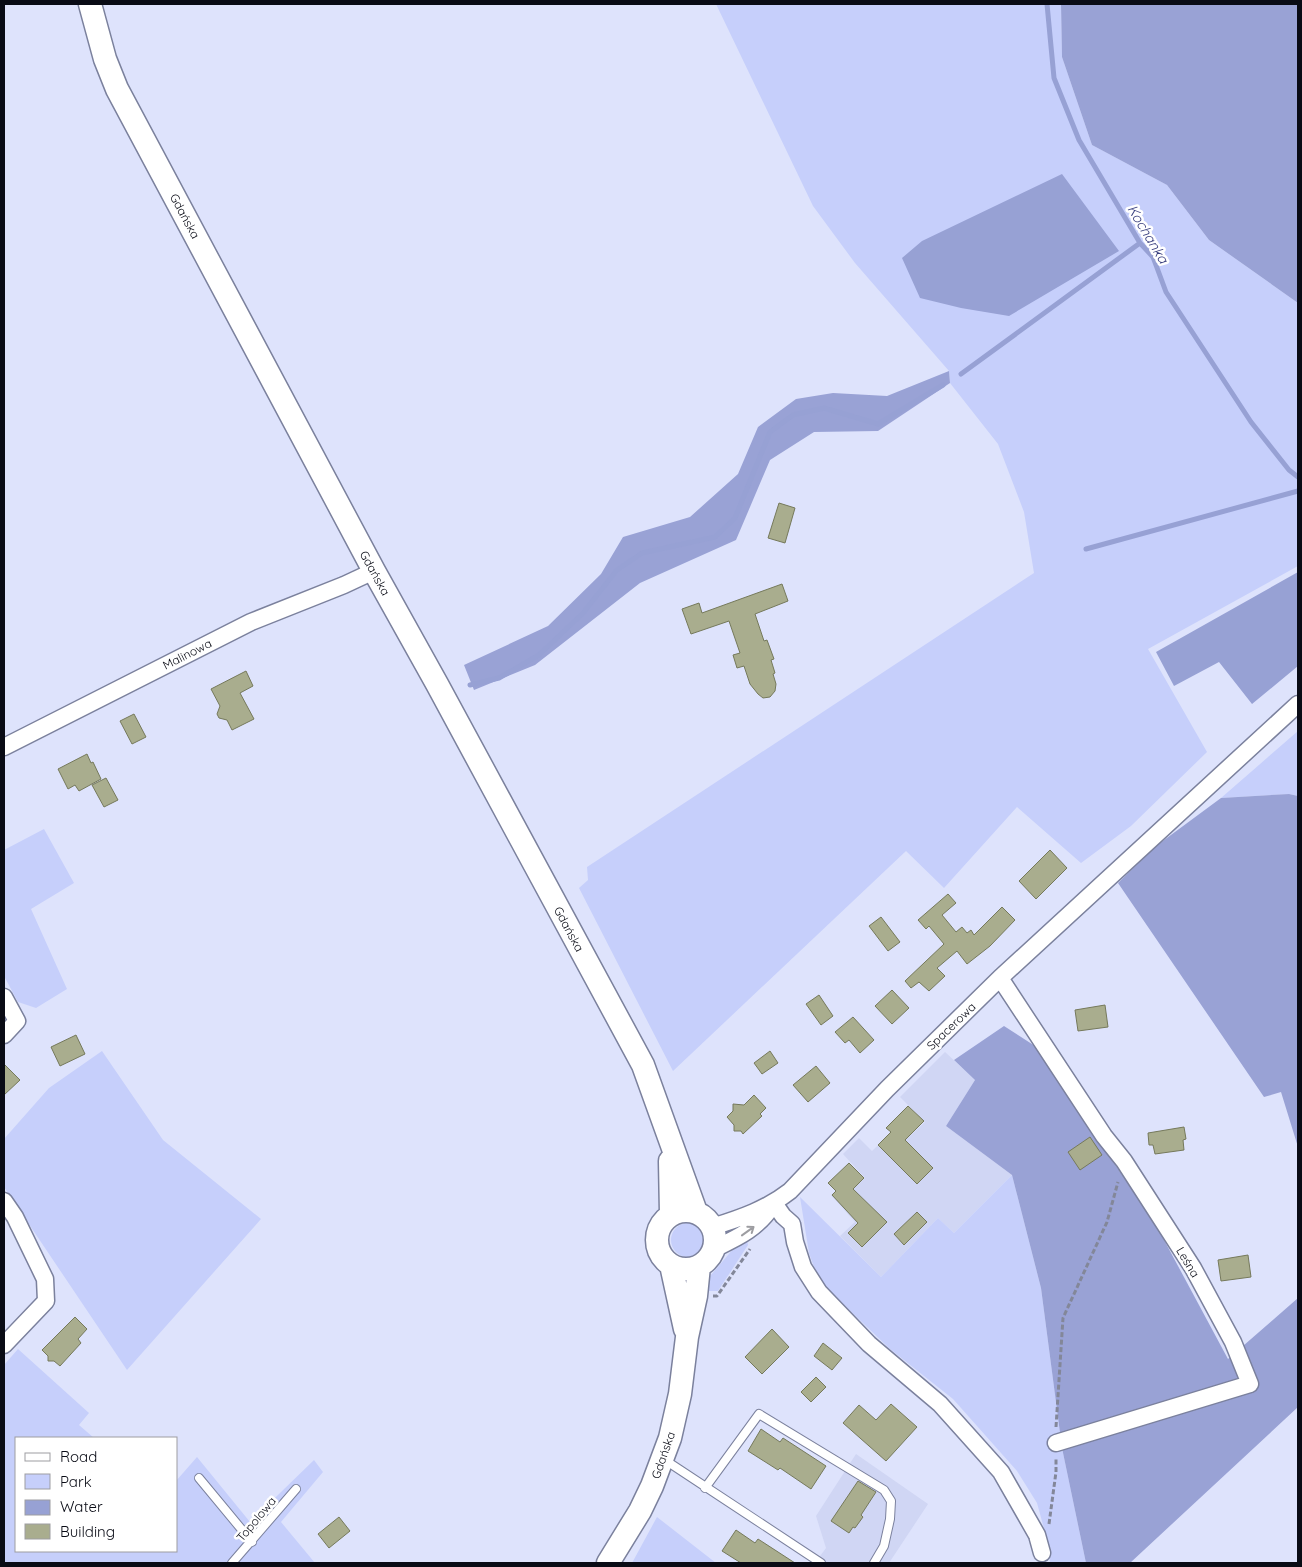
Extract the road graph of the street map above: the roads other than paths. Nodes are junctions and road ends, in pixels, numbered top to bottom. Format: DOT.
graph roads {
  1 [pos="90,4"];
  2 [pos="374,571"];
  3 [pos="1298,704"];
  4 [pos="4,746"];
  5 [pos="1000,978"];
  6 [pos="4,998"];
  7 [pos="4,1035"];
  8 [pos="669,1140"];
  9 [pos="4,1201"];
  10 [pos="774,1203"];
  11 [pos="671,1214"];
  12 [pos="704,1220"];
  13 [pos="714,1249"];
  14 [pos="671,1265"];
  15 [pos="699,1266"];
  16 [pos="687,1337"];
  17 [pos="4,1345"];
  18 [pos="1056,1443"];
  19 [pos="662,1461"];
  20 [pos="199,1478"];
  21 [pos="706,1488"];
  22 [pos="296,1489"];
  23 [pos="252,1542"];
  24 [pos="1042,1553"];
  25 [pos="232,1563"];
  26 [pos="608,1563"];
  27 [pos="821,1563"];
  28 [pos="874,1563"];
  1 -- 2 [label="main road, Gdańska"];
  2 -- 4 [label="street, Malinowa"];
  2 -- 8 [label="main road, Gdańska"];
  3 -- 5 [label="street, Spacerowa"];
  5 -- 10 [label="street, Spacerowa"];
  5 -- 18 [label="street, Leśna"];
  6 -- 7 [label="street"];
  8 -- 11 [label="main road, Gdańska"];
  8 -- 12 [label="main road, Gdańska"];
  9 -- 17 [label="street"];
  10 -- 12 [label="street, Spacerowa"];
  13 -- 10 [label="street, Spacerowa, one-way"];
  10 -- 24 [label="street"];
  11 -- 12 [label="main road"];
  11 -- 14 [label="main road"];
  12 -- 13 [label="main road"];
  13 -- 15 [label="main road"];
  14 -- 15 [label="main road"];
  14 -- 16 [label="main road, Gdańska"];
  15 -- 16 [label="main road, Gdańska"];
  16 -- 19 [label="main road, Gdańska"];
  19 -- 21 [label="lane"];
  19 -- 26 [label="main road, Gdańska"];
  20 -- 23 [label="lane"];
  21 -- 27 [label="lane"];
  21 -- 28 [label="lane"];
  22 -- 23 [label="lane, Topolowa"];
  23 -- 25 [label="lane, Topolowa"];
}
